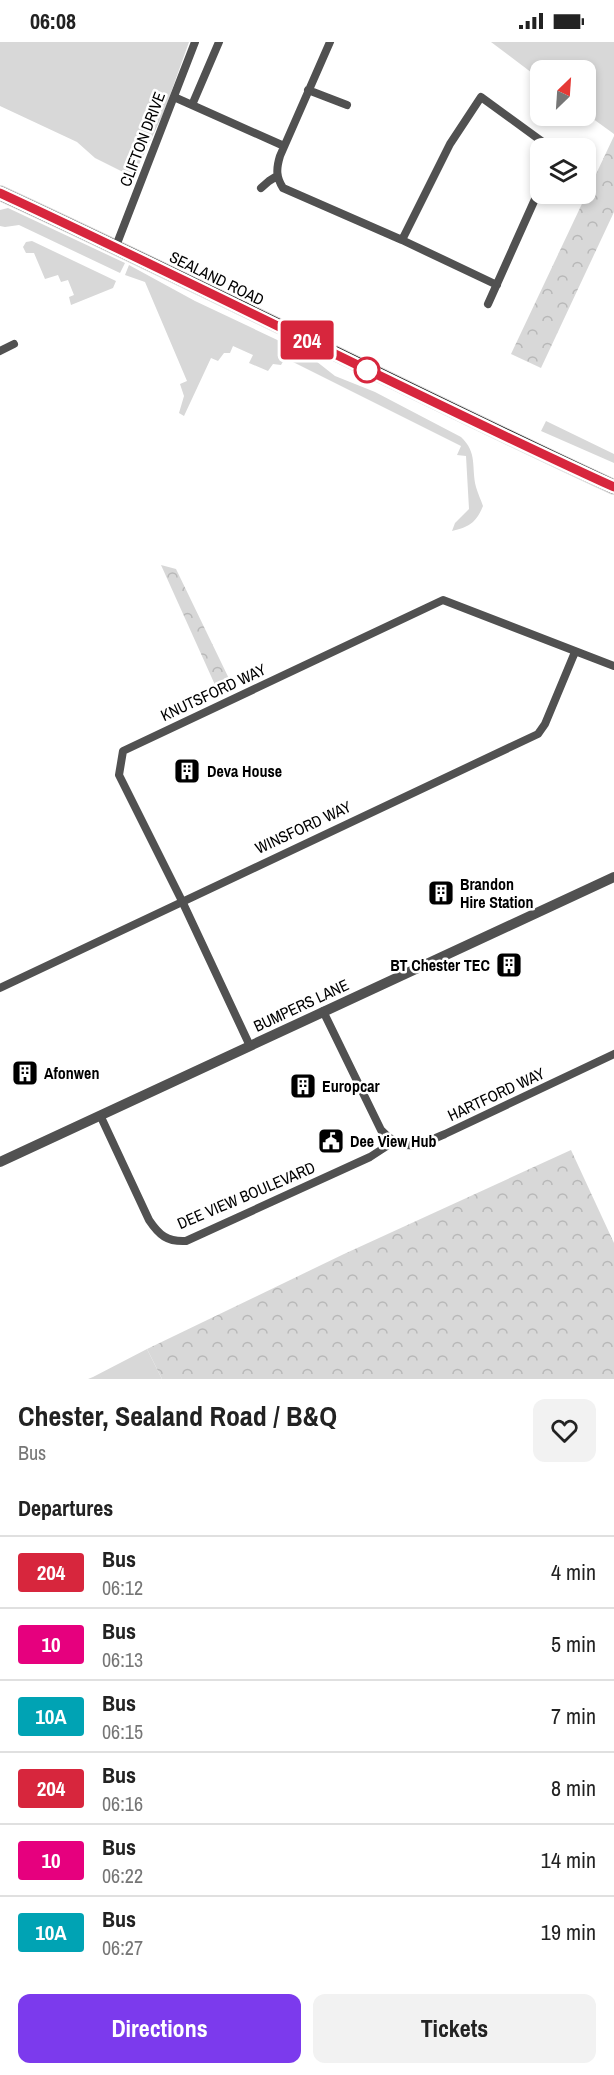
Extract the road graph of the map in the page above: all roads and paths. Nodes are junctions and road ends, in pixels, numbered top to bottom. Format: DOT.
graph roads {
  1 [pos="195,42"];
  2 [pos="219,42"];
  3 [pos="330,42"];
  4 [pos="308,90"];
  5 [pos="174,97"];
  6 [pos="192,105"];
  7 [pos="347,105"];
  8 [pos="537,138"];
  9 [pos="284,146"];
  10 [pos="277,176"];
  11 [pos="261,188"];
  12 [pos="0,193"];
  13 [pos="533,204"];
  14 [pos="402,240"];
  15 [pos="116,246"];
  16 [pos="497,285"];
  17 [pos="488,304"];
  18 [pos="14,344"];
  19 [pos="0,351"];
  20 [pos="614,487"];
  21 [pos="576,652"];
  22 [pos="614,666"];
  23 [pos="614,877"];
  24 [pos="182,901"];
  25 [pos="0,988"];
  26 [pos="323,1011"];
  27 [pos="250,1046"];
  28 [pos="614,1054"];
  29 [pos="100,1115"];
  30 [pos="400,1144"];
  31 [pos="0,1162"];
  1 -- 5 [label="street, CLIFTON DRIVE"];
  2 -- 6 [label="street"];
  3 -- 4 [label="street"];
  4 -- 7 [label="street"];
  4 -- 9 [label="street"];
  5 -- 6 [label="street"];
  5 -- 15 [label="street, CLIFTON DRIVE"];
  6 -- 9 [label="street"];
  8 -- 14 [label="street"];
  9 -- 10 [label="street"];
  10 -- 11 [label="street"];
  10 -- 14 [label="street"];
  12 -- 15 [label="main road, SEALAND ROAD"];
  13 -- 16 [label="street"];
  14 -- 16 [label="street"];
  15 -- 20 [label="main road, SEALAND ROAD"];
  16 -- 17 [label="street"];
  18 -- 19 [label="street"];
  21 -- 22 [label="street, KNUTSFORD WAY"];
  21 -- 24 [label="street, WINSFORD WAY"];
  21 -- 24 [label="street, KNUTSFORD WAY"];
  23 -- 26 [label="street, BUMPERS LANE"];
  24 -- 25 [label="street, WINSFORD WAY"];
  24 -- 27 [label="street, KNUTSFORD WAY"];
  26 -- 27 [label="street, BUMPERS LANE"];
  26 -- 30 [label="street"];
  27 -- 29 [label="street, BUMPERS LANE"];
  28 -- 30 [label="street, HARTFORD WAY"];
  29 -- 30 [label="street, DEE VIEW BOULEVARD"];
  29 -- 31 [label="street, BUMPERS LANE"];
}
